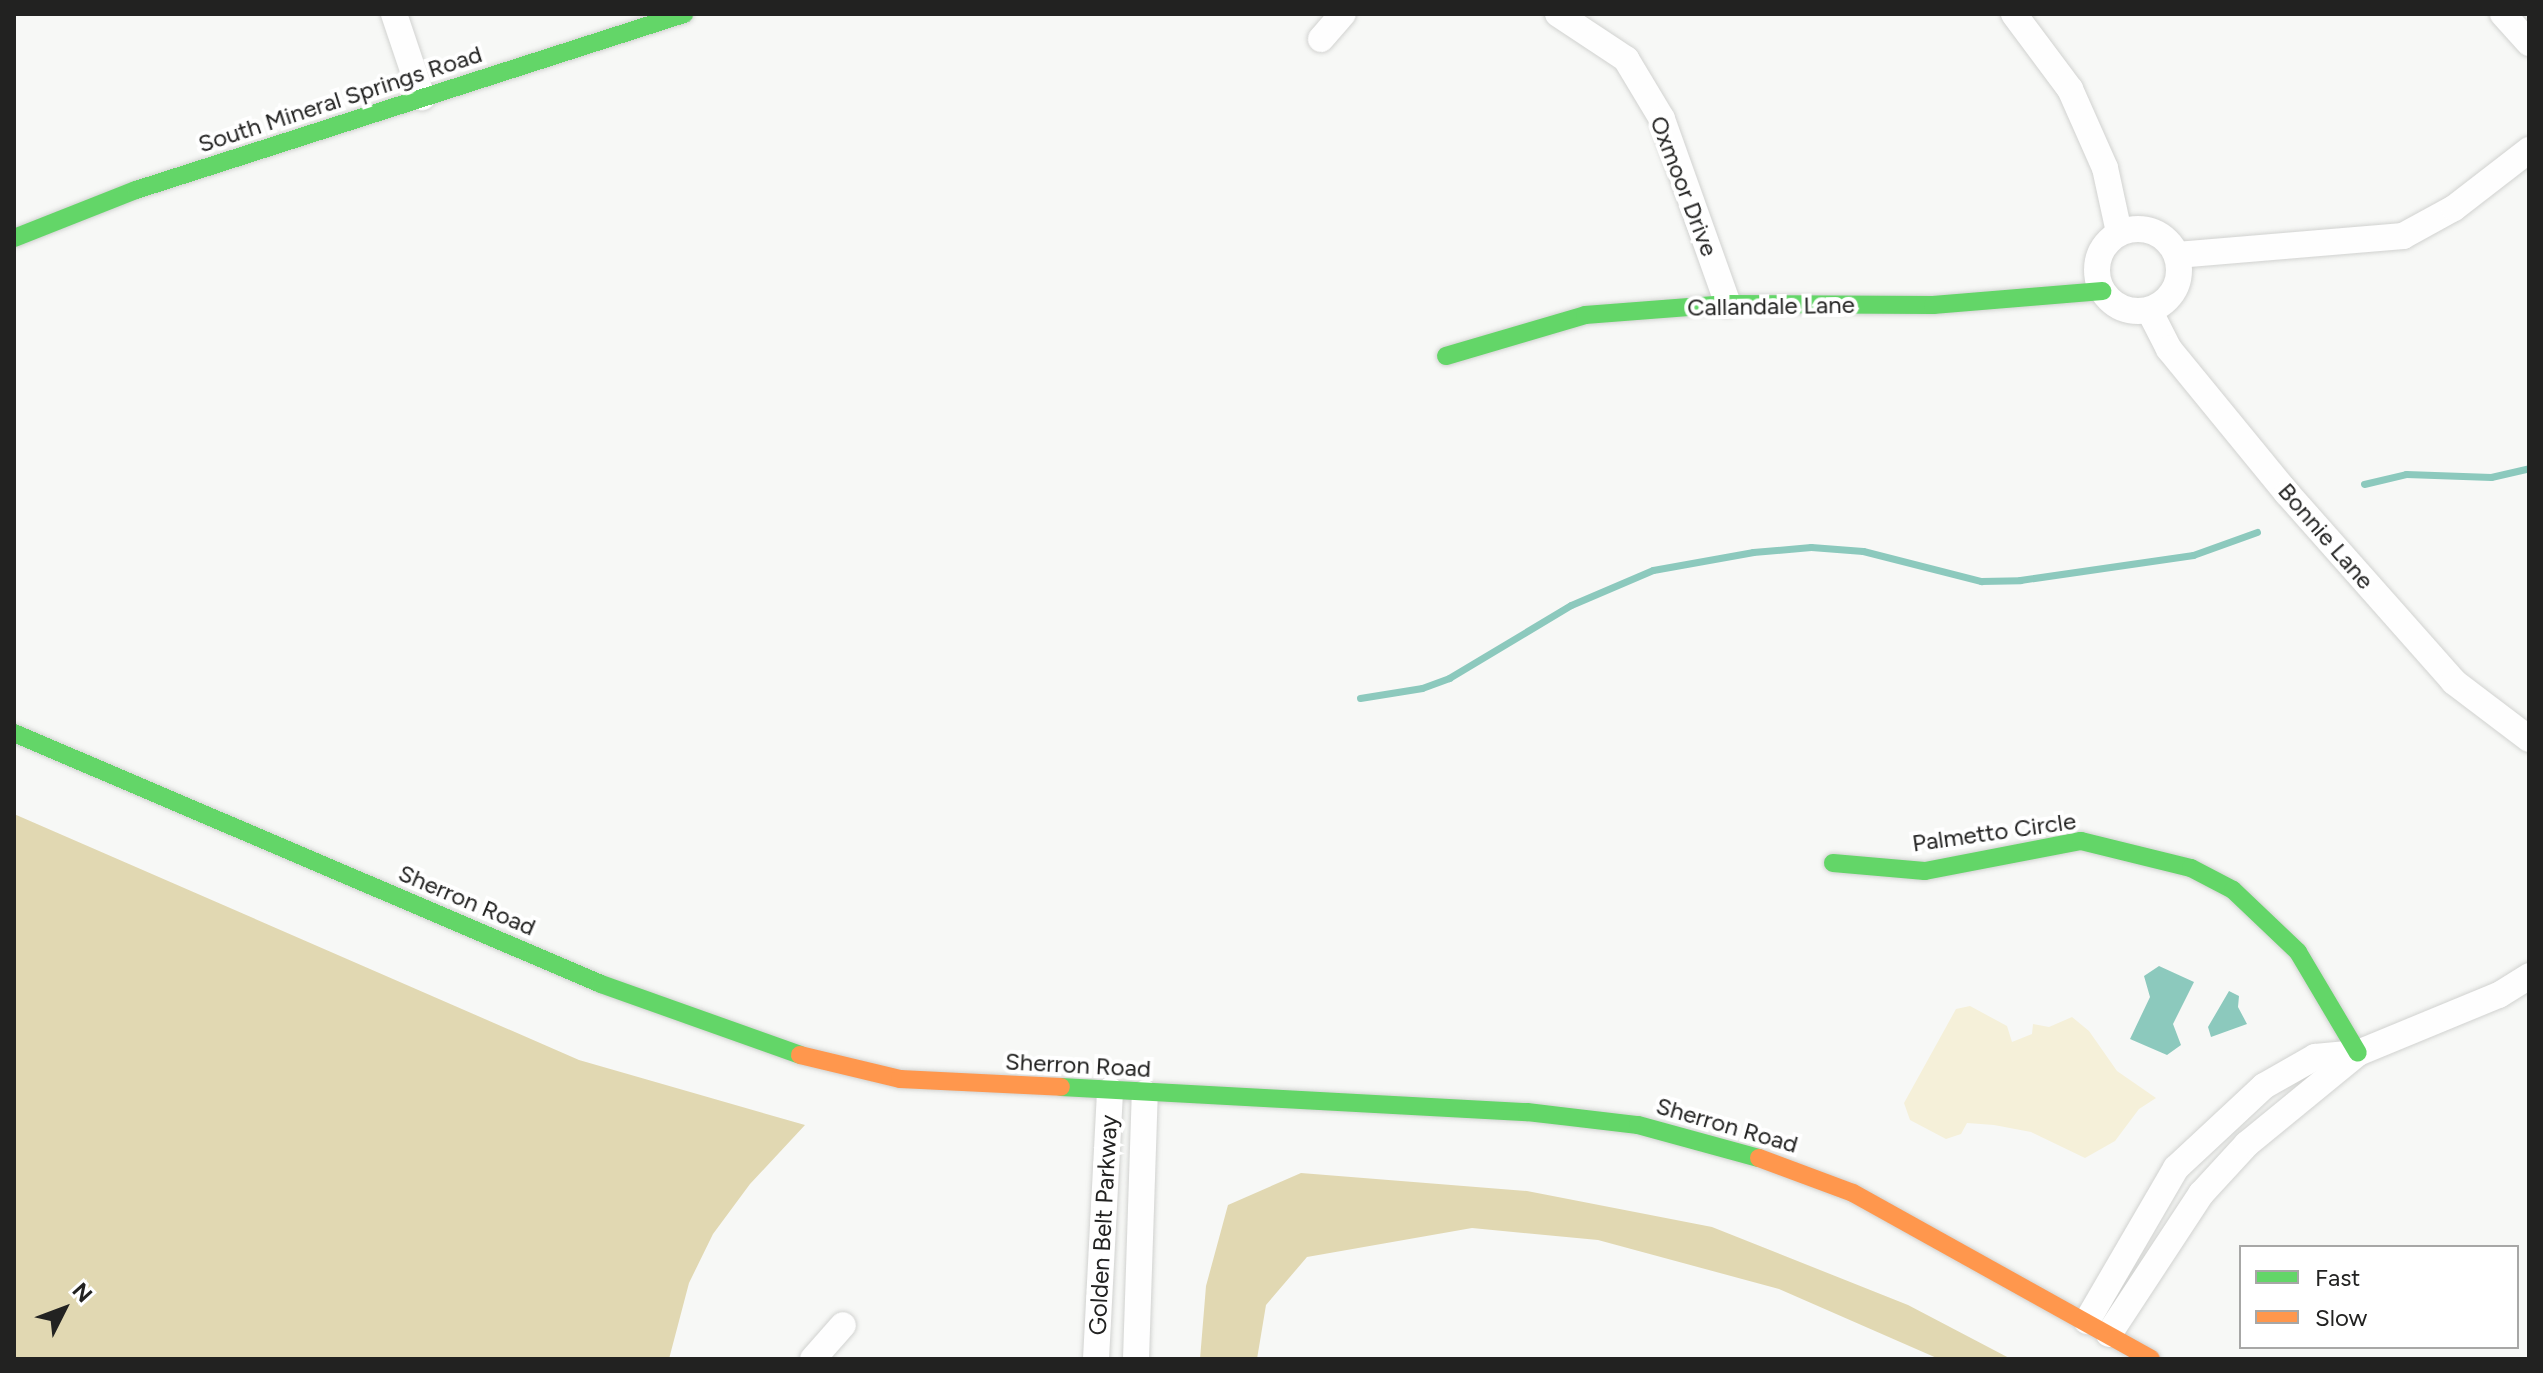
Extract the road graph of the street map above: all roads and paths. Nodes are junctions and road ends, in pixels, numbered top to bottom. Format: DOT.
graph roads {
  1 [pos="394,14"];
  2 [pos="684,14"];
  3 [pos="1343,14"];
  4 [pos="1558,14"];
  5 [pos="2014,14"];
  6 [pos="2503,14"];
  7 [pos="1321,39"];
  8 [pos="2529,43"];
  9 [pos="422,97"];
  10 [pos="2529,150"];
  11 [pos="2119,232"];
  12 [pos="14,238"];
  13 [pos="2177,255"];
  14 [pos="2102,291"];
  15 [pos="1728,304"];
  16 [pos="2149,310"];
  17 [pos="1446,356"];
  18 [pos="14,733"];
  19 [pos="2529,739"];
  20 [pos="1833,863"];
  21 [pos="2529,976"];
  22 [pos="2358,1053"];
  23 [pos="1110,1090"];
  24 [pos="1145,1093"];
  25 [pos="843,1325"];
  26 [pos="2098,1327"];
  27 [pos="813,1359"];
  28 [pos="1096,1359"];
  29 [pos="1136,1359"];
  30 [pos="2151,1359"];
  1 -- 9 [label="street"];
  2 -- 9 [label="main road, South Mineral Springs Road"];
  3 -- 7 [label="street"];
  4 -- 15 [label="street, Oxmoor Drive"];
  5 -- 11 [label="street"];
  6 -- 8 [label="street"];
  9 -- 12 [label="main road, South Mineral Springs Road"];
  10 -- 13 [label="street"];
  11 -- 13 [label="street"];
  11 -- 14 [label="street"];
  13 -- 16 [label="street"];
  14 -- 15 [label="main road, Callandale Lane"];
  14 -- 16 [label="street"];
  15 -- 17 [label="main road, Callandale Lane"];
  16 -- 19 [label="street, Bonnie Lane"];
  18 -- 23 [label="main road, Sherron Road"];
  20 -- 22 [label="main road, Palmetto Circle"];
  21 -- 22 [label="street"];
  22 -- 26 [label="street"];
  22 -- 26 [label="street"];
  23 -- 24 [label="main road, Sherron Road"];
  23 -- 28 [label="street, Golden Belt Parkway"];
  24 -- 26 [label="main road, Sherron Road"];
  24 -- 29 [label="street, Golden Belt Parkway"];
  25 -- 27 [label="street"];
  26 -- 30 [label="main road, Sherron Road"];
}
